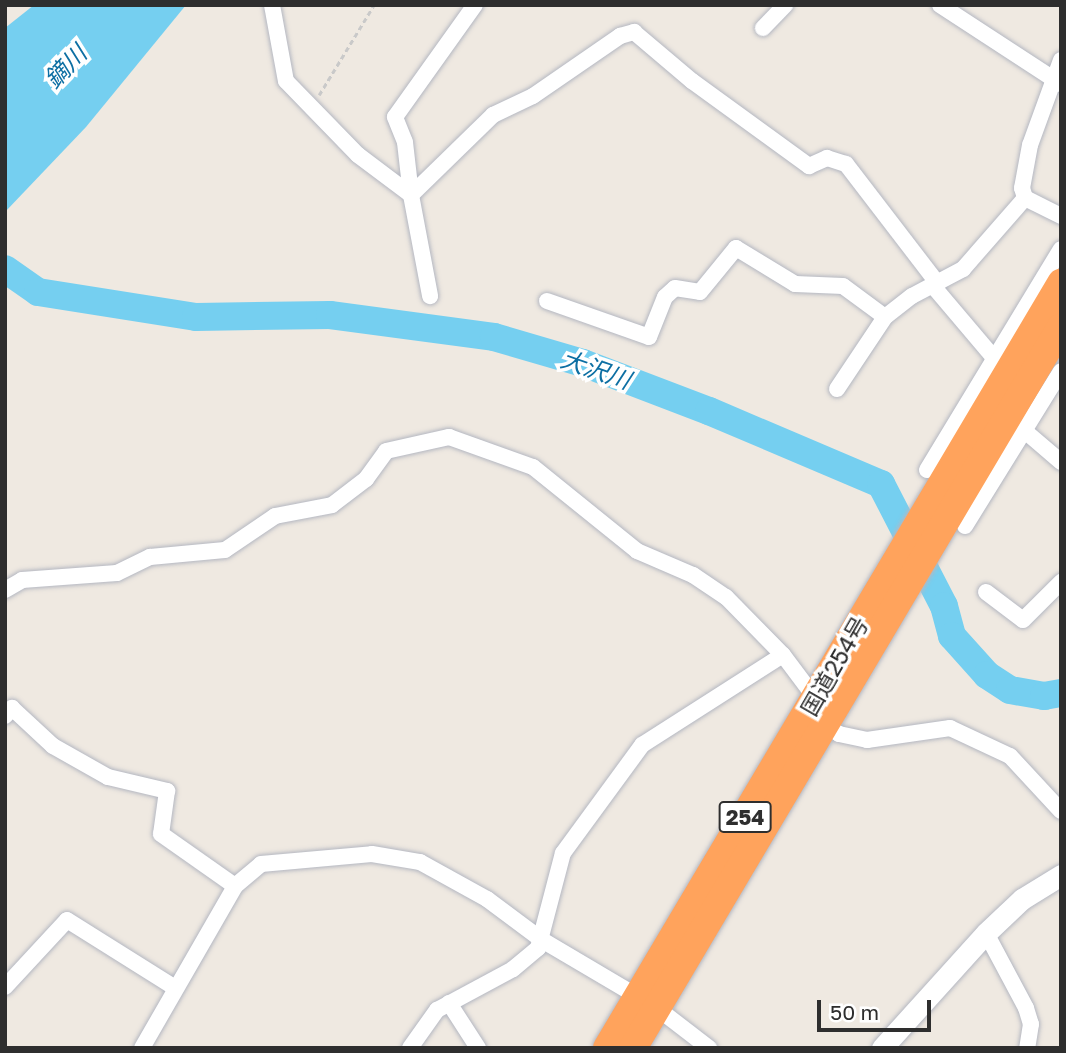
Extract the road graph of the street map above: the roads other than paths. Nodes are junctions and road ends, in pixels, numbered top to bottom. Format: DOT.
graph roads {
  1 [pos="272,5"];
  2 [pos="475,5"];
  3 [pos="785,5"];
  4 [pos="940,5"];
  5 [pos="764,27"];
  6 [pos="1061,60"];
  7 [pos="1056,82"];
  8 [pos="411,195"];
  9 [pos="1025,198"];
  10 [pos="1061,216"];
  11 [pos="1061,249"];
  12 [pos="1061,283"];
  13 [pos="936,285"];
  14 [pos="430,296"];
  15 [pos="547,301"];
  16 [pos="885,317"];
  17 [pos="1059,330"];
  18 [pos="995,359"];
  19 [pos="1061,371"];
  20 [pos="1052,386"];
  21 [pos="838,389"];
  22 [pos="1027,432"];
  23 [pos="1061,462"];
  24 [pos="944,502"];
  25 [pos="1061,582"];
  26 [pos="5,590"];
  27 [pos="986,592"];
  28 [pos="783,655"];
  29 [pos="819,712"];
  30 [pos="5,716"];
  31 [pos="1061,811"];
  32 [pos="1061,875"];
  33 [pos="235,887"];
  34 [pos="986,933"];
  35 [pos="542,940"];
  36 [pos="7,982"];
  37 [pos="174,987"];
  38 [pos="648,1002"];
  39 [pos="449,1003"];
  40 [pos="142,1048"];
  41 [pos="410,1048"];
  42 [pos="478,1048"];
  43 [pos="607,1048"];
  44 [pos="633,1048"];
  45 [pos="709,1048"];
  46 [pos="882,1048"];
  47 [pos="1027,1048"];
  1 -- 8 [label="street"];
  2 -- 8 [label="street"];
  3 -- 5 [label="street"];
  4 -- 7 [label="street"];
  6 -- 7 [label="street"];
  7 -- 9 [label="street"];
  8 -- 13 [label="street"];
  8 -- 14 [label="street"];
  9 -- 10 [label="street"];
  9 -- 13 [label="street"];
  11 -- 18 [label="street"];
  12 -- 24 [label="highway, 国道254号 / 254"];
  13 -- 16 [label="street"];
  13 -- 18 [label="street"];
  15 -- 16 [label="street"];
  16 -- 21 [label="street"];
  17 -- 20 [label="street"];
  17 -- 24 [label="highway, 国道254号 / 254"];
  18 -- 24 [label="street"];
  19 -- 20 [label="street"];
  20 -- 22 [label="street"];
  22 -- 23 [label="street"];
  22 -- 24 [label="street"];
  24 -- 29 [label="highway, 国道254号 / 254"];
  25 -- 27 [label="street"];
  26 -- 28 [label="street"];
  28 -- 29 [label="street"];
  28 -- 35 [label="street"];
  29 -- 31 [label="street"];
  29 -- 38 [label="highway, 国道254号 / 254"];
  30 -- 33 [label="street"];
  32 -- 34 [label="street"];
  33 -- 35 [label="street"];
  33 -- 37 [label="street"];
  34 -- 46 [label="street"];
  34 -- 47 [label="street"];
  35 -- 38 [label="street"];
  35 -- 39 [label="street"];
  36 -- 37 [label="street"];
  37 -- 40 [label="street"];
  38 -- 43 [label="highway, 国道254号 / 254"];
  38 -- 44 [label="highway, 国道254号 / 254"];
  38 -- 45 [label="street"];
  39 -- 41 [label="street"];
  39 -- 42 [label="street"];
}
